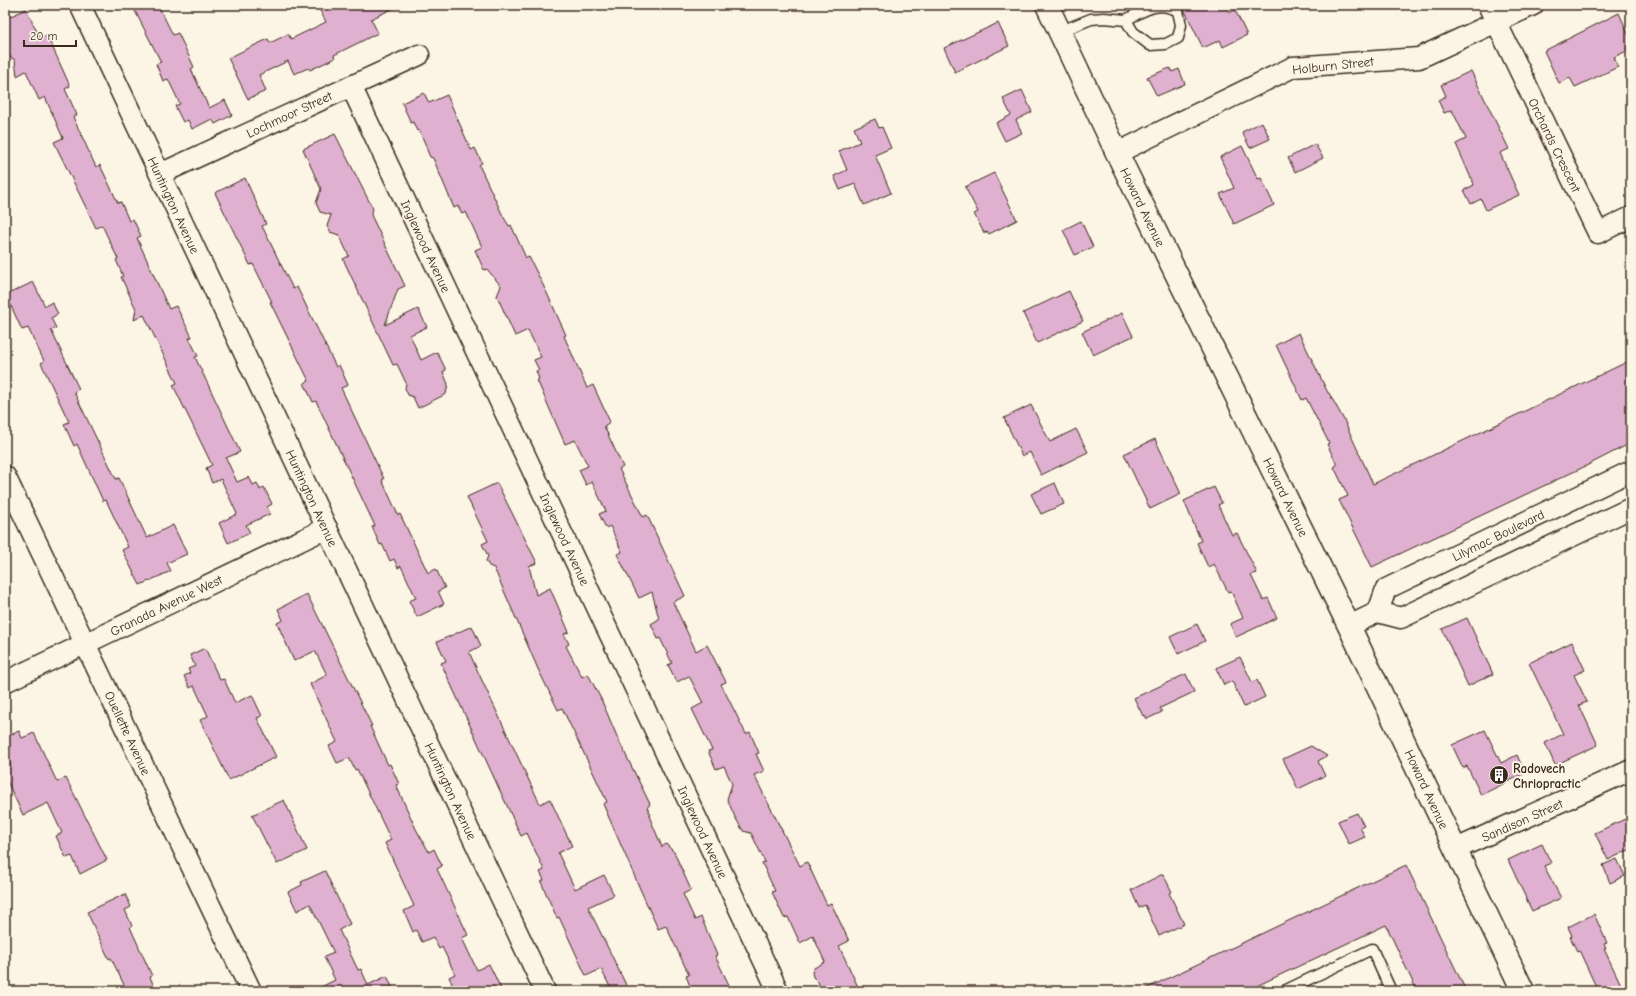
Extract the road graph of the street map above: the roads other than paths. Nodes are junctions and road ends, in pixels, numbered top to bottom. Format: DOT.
graph roads {
  1 [pos="80,5"];
  2 [pos="1047,5"];
  3 [pos="1488,5"];
  4 [pos="1533,5"];
  5 [pos="1126,20"];
  6 [pos="1496,23"];
  7 [pos="1059,32"];
  8 [pos="419,55"];
  9 [pos="351,86"];
  10 [pos="1117,153"];
  11 [pos="160,174"];
  12 [pos="1631,217"];
  13 [pos="1631,472"];
  14 [pos="5,476"];
  15 [pos="1631,508"];
  16 [pos="327,528"];
  17 [pos="1378,612"];
  18 [pos="1350,626"];
  19 [pos="85,644"];
  20 [pos="5,682"];
  21 [pos="1631,770"];
  22 [pos="1456,849"];
  23 [pos="251,991"];
  24 [pos="545,991"];
  25 [pos="778,991"];
  26 [pos="1284,991"];
  27 [pos="1391,991"];
  28 [pos="1523,991"];
  1 -- 11 [label="street, Huntington Avenue"];
  2 -- 7 [label="street, Howard Avenue"];
  3 -- 6 [label="street"];
  4 -- 6 [label="street, Holburn Street"];
  5 -- 5 [label="lane"];
  5 -- 7 [label="lane"];
  6 -- 10 [label="street, Holburn Street"];
  6 -- 12 [label="street, Orchards Crescent"];
  7 -- 10 [label="street, Howard Avenue"];
  8 -- 9 [label="street, Lochmoor Street"];
  9 -- 11 [label="street, Lochmoor Street"];
  9 -- 25 [label="street, Inglewood Avenue"];
  10 -- 18 [label="street, Howard Avenue"];
  11 -- 16 [label="street, Huntington Avenue"];
  13 -- 17 [label="street, Lilymac Boulevard"];
  14 -- 19 [label="street, Ouellette Avenue"];
  15 -- 17 [label="street"];
  16 -- 19 [label="street, Granada Avenue West"];
  16 -- 24 [label="street, Huntington Avenue"];
  17 -- 18 [label="street"];
  18 -- 22 [label="street, Howard Avenue"];
  19 -- 20 [label="street, Granada Avenue West"];
  19 -- 23 [label="street, Ouellette Avenue"];
  21 -- 22 [label="street, Sandison Street"];
  22 -- 28 [label="street, Howard Avenue"];
  26 -- 27 [label="lane"];
}
